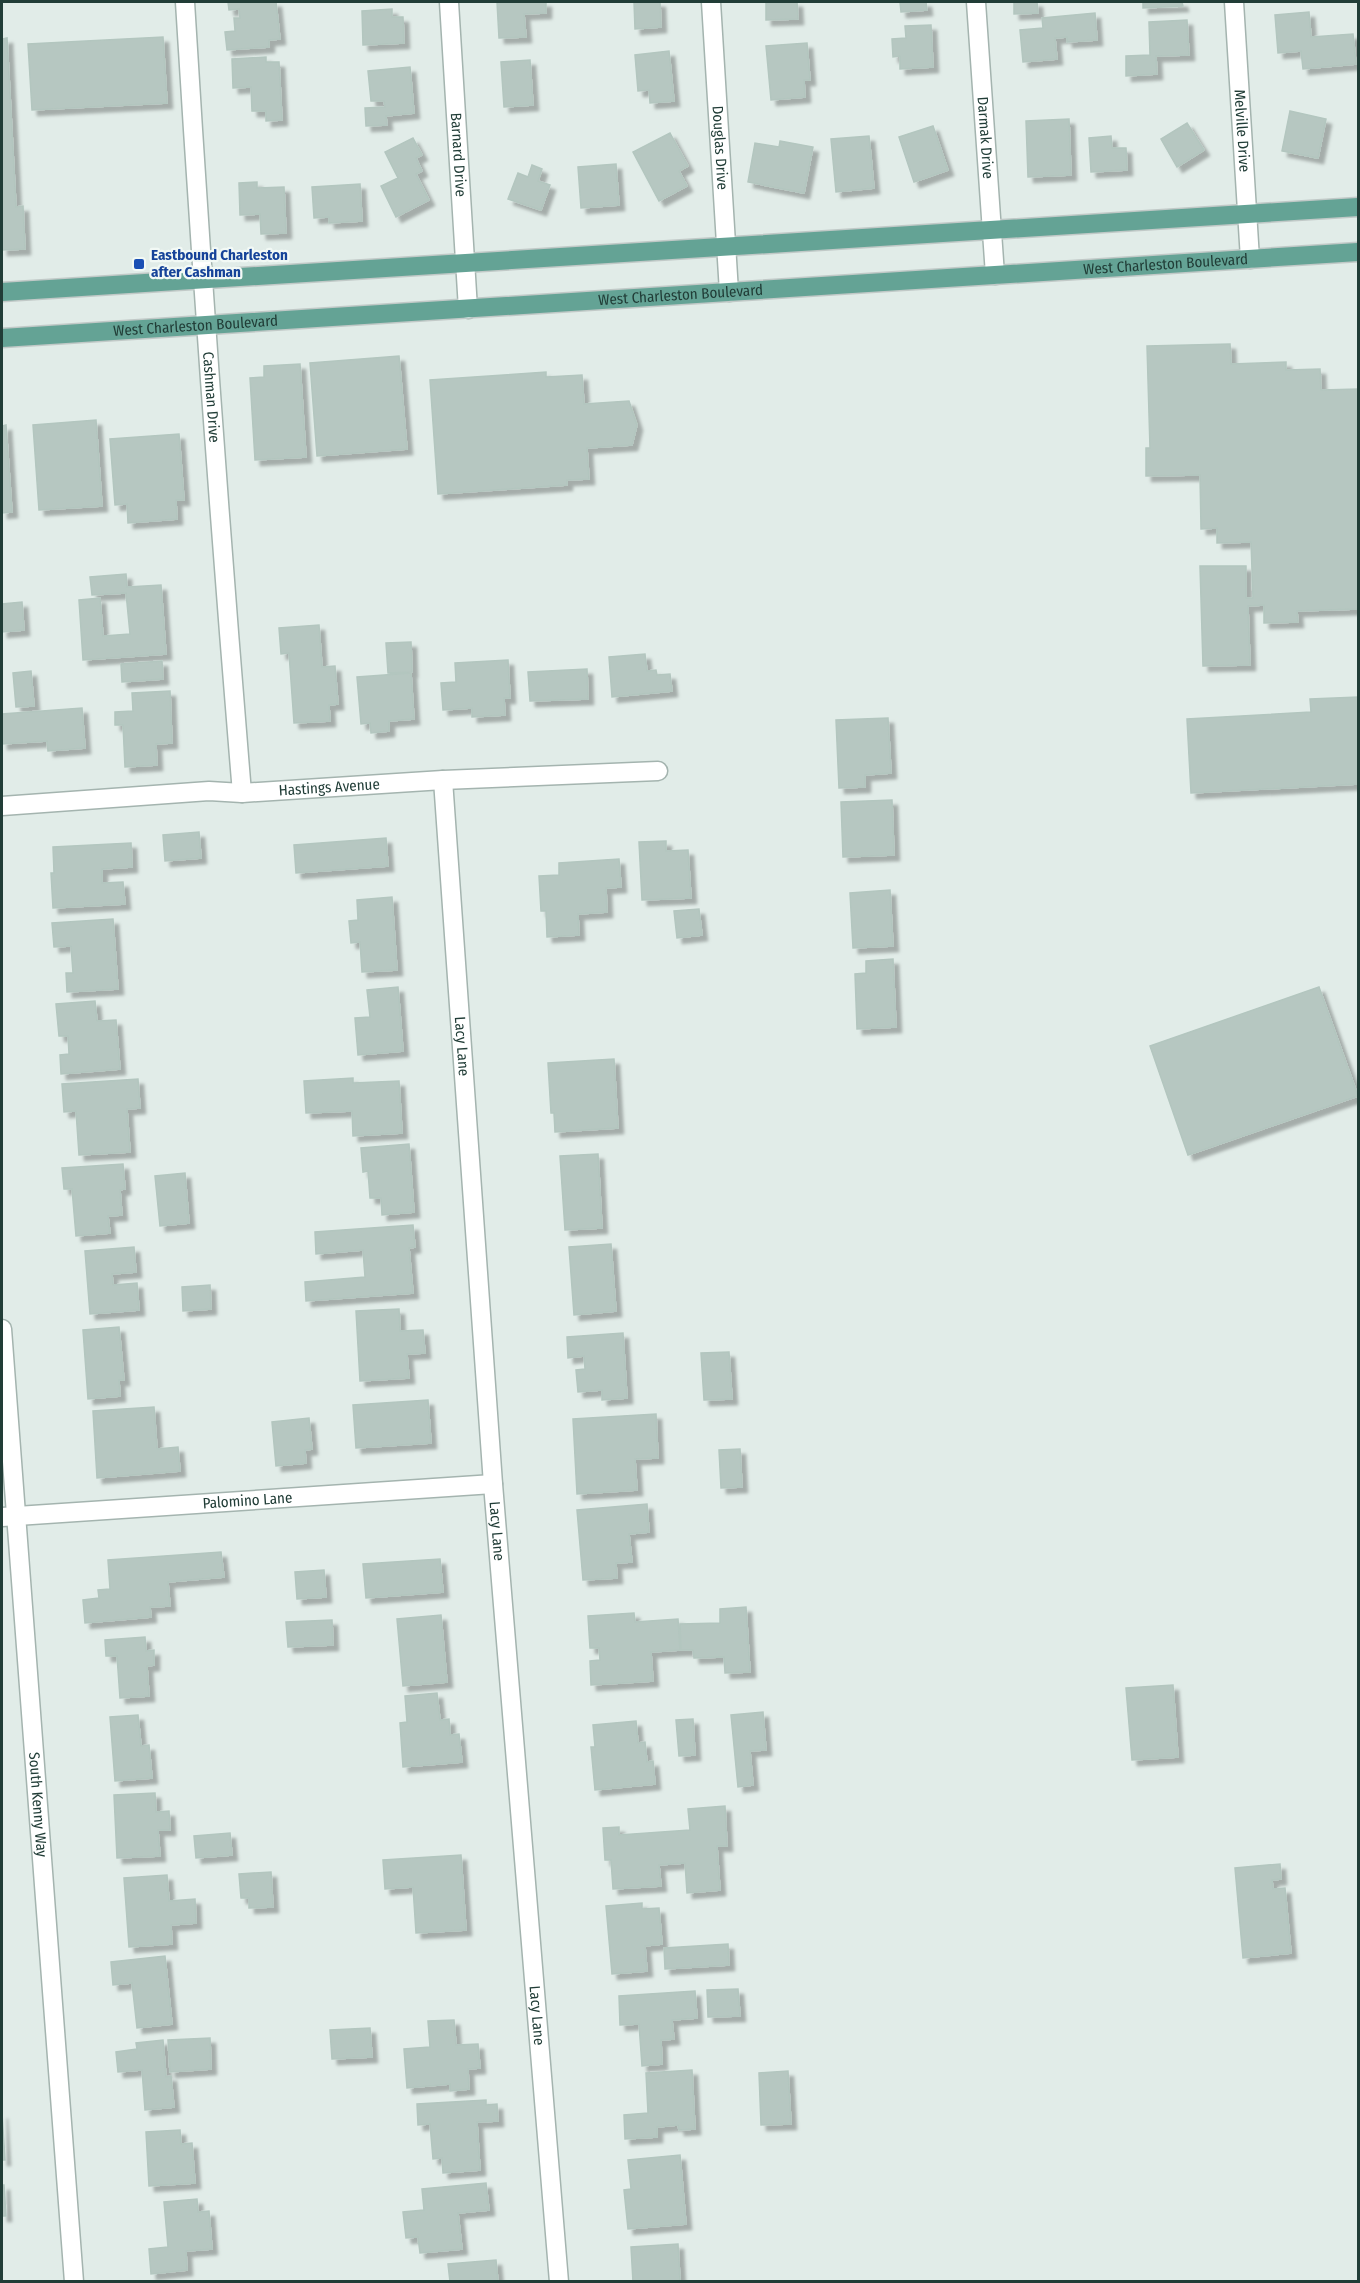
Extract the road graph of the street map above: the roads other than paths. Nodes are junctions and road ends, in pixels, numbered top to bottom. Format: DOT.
graph roads {
  1 [pos="185,2"];
  2 [pos="449,2"];
  3 [pos="711,2"];
  4 [pos="976,2"];
  5 [pos="1234,2"];
  6 [pos="1359,207"];
  7 [pos="1248,214"];
  8 [pos="993,231"];
  9 [pos="727,248"];
  10 [pos="1359,252"];
  11 [pos="1250,259"];
  12 [pos="466,264"];
  13 [pos="995,275"];
  14 [pos="202,279"];
  15 [pos="2,292"];
  16 [pos="729,292"];
  17 [pos="468,309"];
  18 [pos="207,326"];
  19 [pos="2,338"];
  20 [pos="658,771"];
  21 [pos="443,780"];
  22 [pos="242,793"];
  23 [pos="2,806"];
  24 [pos="2,1329"];
  25 [pos="493,1484"];
  26 [pos="9,1516"];
  27 [pos="74,2282"];
  28 [pos="559,2282"];
  1 -- 14 [label="street, Cashman Drive"];
  2 -- 12 [label="street, Barnard Drive"];
  3 -- 9 [label="street, Douglas Drive"];
  4 -- 8 [label="street, Darmak Drive"];
  5 -- 7 [label="street, Melville Drive"];
  6 -- 7 [label="main road"];
  7 -- 8 [label="main road"];
  7 -- 11 [label="street, Melville Drive"];
  8 -- 9 [label="main road"];
  8 -- 13 [label="street, Darmak Drive"];
  9 -- 12 [label="main road"];
  9 -- 16 [label="street, Douglas Drive"];
  10 -- 11 [label="main road, West Charleston Boulevard"];
  11 -- 13 [label="main road, West Charleston Boulevard"];
  12 -- 14 [label="main road"];
  12 -- 17 [label="street, Barnard Drive"];
  13 -- 16 [label="main road, West Charleston Boulevard"];
  14 -- 15 [label="main road"];
  14 -- 18 [label="street, Cashman Drive"];
  16 -- 17 [label="main road, West Charleston Boulevard"];
  17 -- 18 [label="main road, West Charleston Boulevard"];
  18 -- 19 [label="main road, West Charleston Boulevard"];
  18 -- 22 [label="street, Cashman Drive"];
  20 -- 21 [label="street, Hastings Avenue"];
  21 -- 22 [label="street, Hastings Avenue"];
  21 -- 25 [label="street, Lacy Lane"];
  22 -- 23 [label="street, Hastings Avenue"];
  24 -- 26 [label="street, South Kenny Way"];
  25 -- 26 [label="street, Palomino Lane"];
  25 -- 28 [label="street, Lacy Lane"];
  26 -- 27 [label="street, South Kenny Way"];
}
